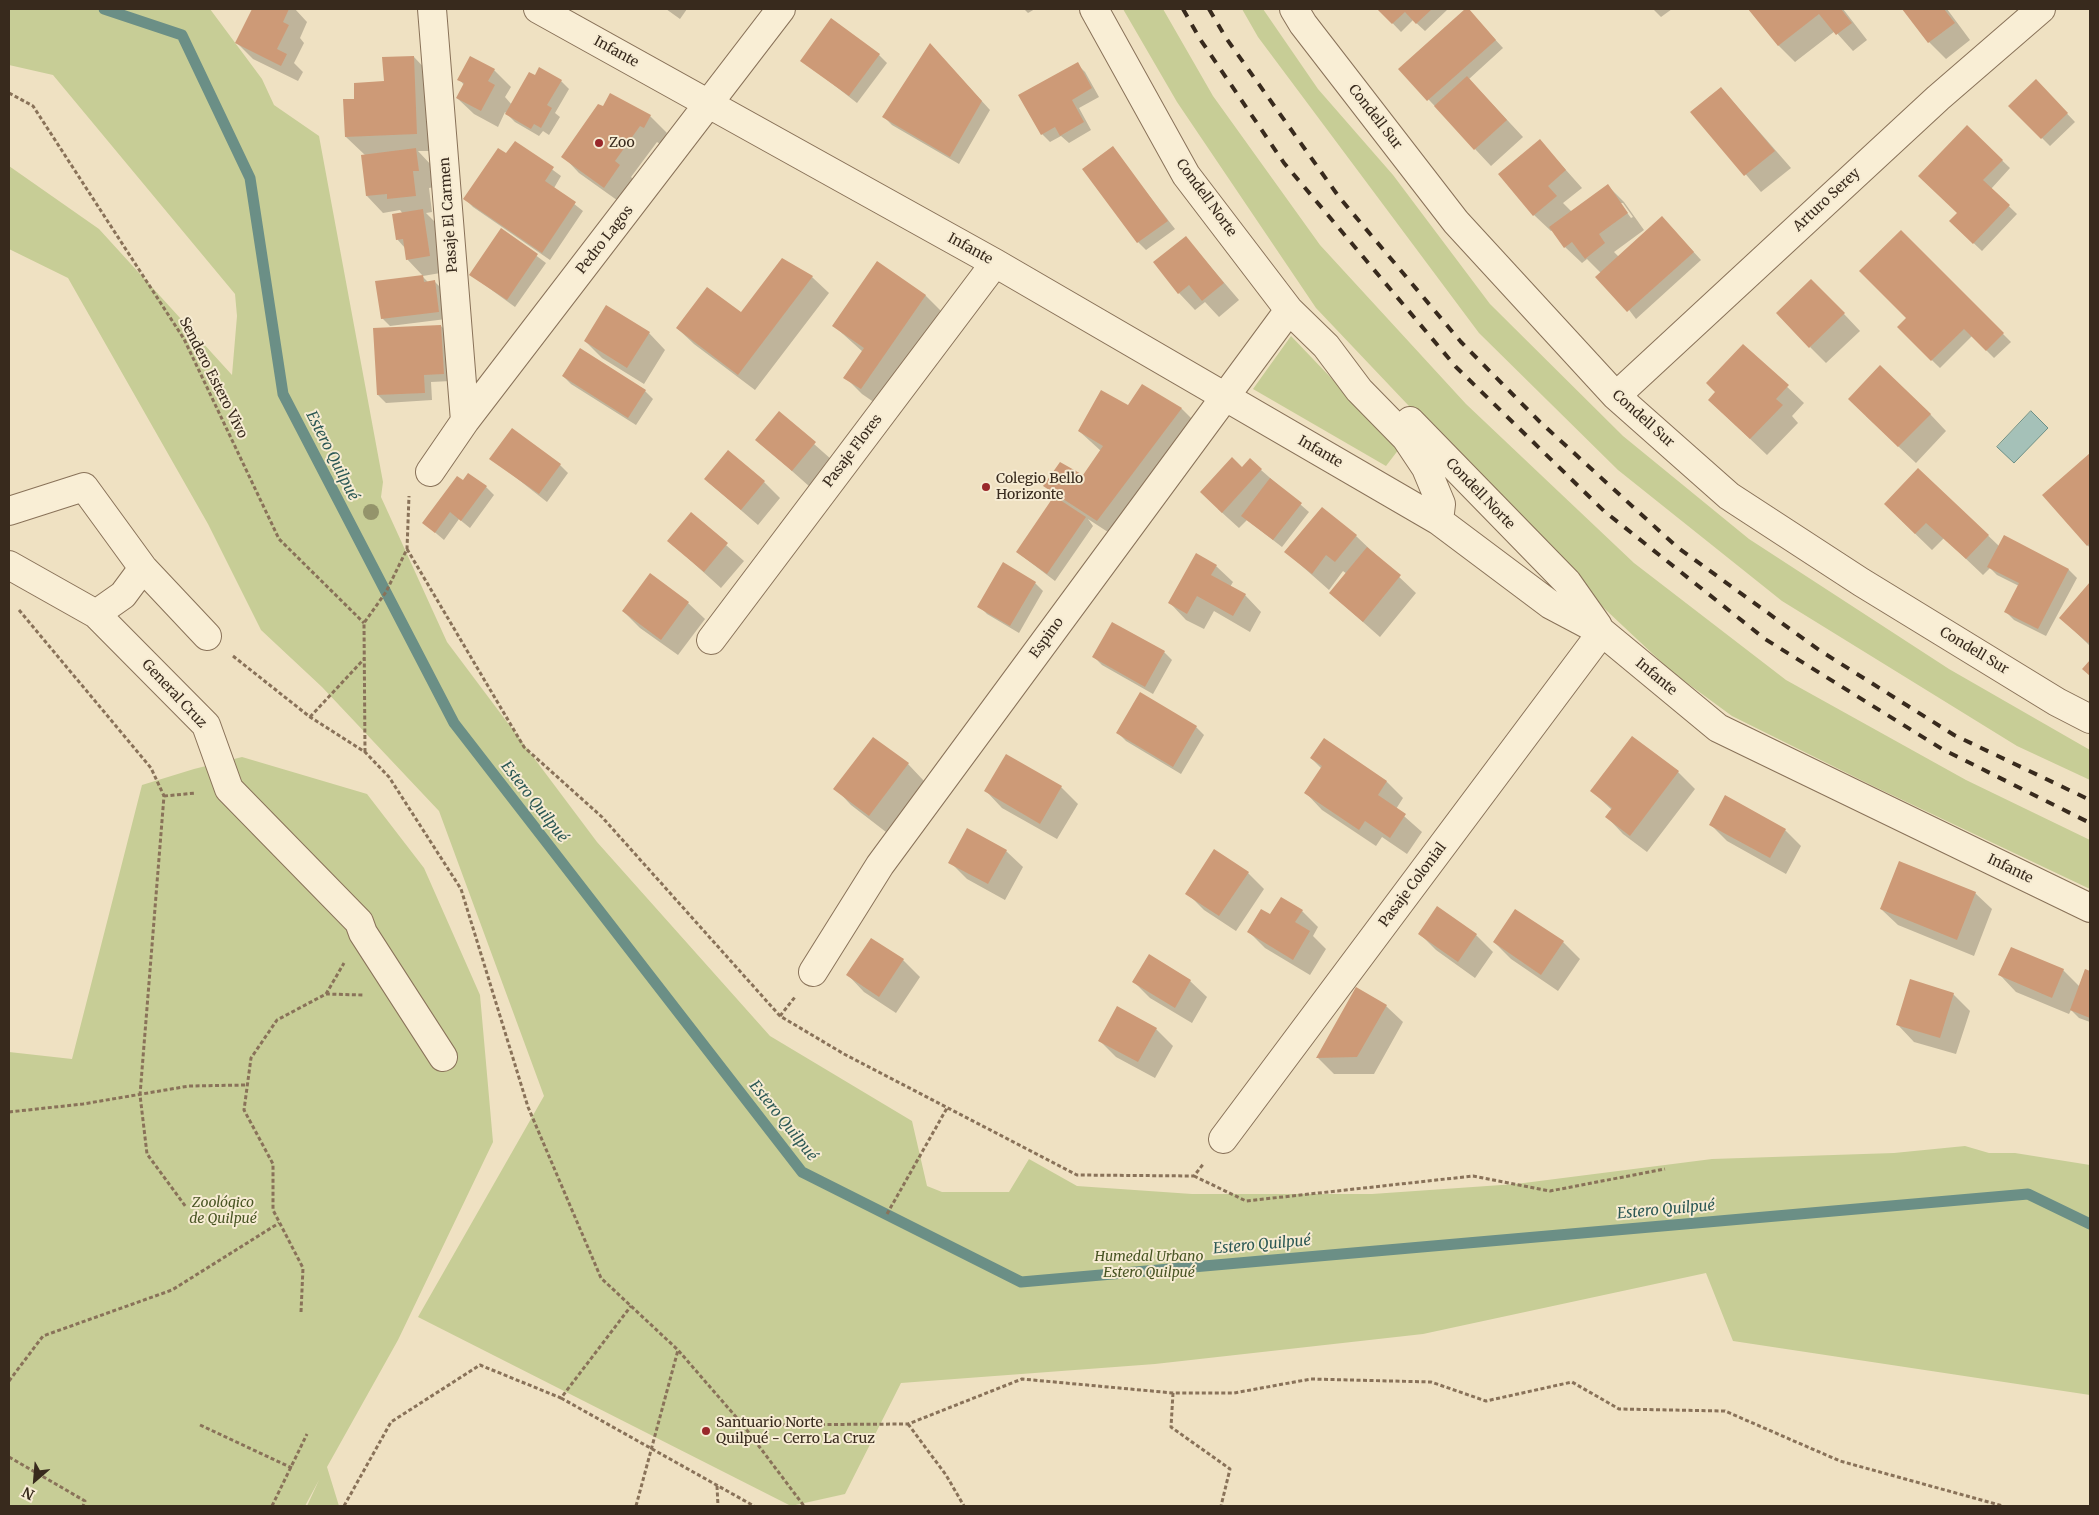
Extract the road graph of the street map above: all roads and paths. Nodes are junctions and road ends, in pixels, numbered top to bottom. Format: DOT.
graph roads {
  1 [pos="432,9"];
  2 [pos="538,9"];
  3 [pos="781,9"];
  4 [pos="1094,9"];
  5 [pos="1294,9"];
  6 [pos="2042,9"];
  7 [pos="9,93"];
  8 [pos="709,104"];
  9 [pos="995,263"];
  10 [pos="1289,310"];
  11 [pos="1326,346"];
  12 [pos="1616,396"];
  13 [pos="1226,397"];
  14 [pos="465,421"];
  15 [pos="430,472"];
  16 [pos="410,489"];
  17 [pos="9,511"];
  18 [pos="1439,521"];
  19 [pos="407,549"];
  20 [pos="9,564"];
  21 [pos="143,568"];
  22 [pos="15,605"];
  23 [pos="96,614"];
  24 [pos="364,623"];
  25 [pos="1602,632"];
  26 [pos="207,636"];
  27 [pos="711,640"];
  28 [pos="364,659"];
  29 [pos="310,717"];
  30 [pos="2090,719"];
  31 [pos="365,752"];
  32 [pos="2090,908"];
  33 [pos="813,972"];
  34 [pos="402,996"];
  35 [pos="443,1057"];
  36 [pos="248,1085"];
  37 [pos="140,1095"];
  38 [pos="947,1108"];
  39 [pos="9,1112"];
  40 [pos="1223,1139"];
  41 [pos="1665,1169"];
  42 [pos="1194,1176"];
  43 [pos="186,1207"];
  44 [pos="886,1214"];
  45 [pos="279,1222"];
  46 [pos="631,1306"];
  47 [pos="301,1312"];
  48 [pos="678,1350"];
  49 [pos="9,1381"];
  50 [pos="1174,1394"];
  51 [pos="561,1398"];
  52 [pos="908,1424"];
  53 [pos="200,1425"];
  54 [pos="743,1425"];
  55 [pos="307,1434"];
  56 [pos="651,1448"];
  57 [pos="9,1457"];
  58 [pos="292,1468"];
  59 [pos="717,1485"];
  60 [pos="84,1506"];
  61 [pos="272,1506"];
  62 [pos="344,1506"];
  63 [pos="636,1506"];
  64 [pos="718,1506"];
  65 [pos="754,1506"];
  66 [pos="804,1506"];
  67 [pos="964,1506"];
  68 [pos="1220,1506"];
  69 [pos="2003,1506"];
  1 -- 14 [label="street, Pasaje El Carmen"];
  2 -- 8 [label="street, Infante"];
  3 -- 8 [label="street, Pedro Lagos"];
  4 -- 10 [label="street, Condell Norte"];
  5 -- 12 [label="street, Condell Sur"];
  6 -- 12 [label="street, Arturo Serey"];
  7 -- 24 [label="path, Sendero Estero Vivo"];
  8 -- 9 [label="street, Infante"];
  8 -- 14 [label="street, Pedro Lagos"];
  9 -- 13 [label="street, Infante"];
  9 -- 27 [label="street, Pasaje Flores"];
  10 -- 11 [label="street, Condell Norte"];
  10 -- 13 [label="street, Espino"];
  11 -- 18 [label="street, Condell Norte"];
  11 -- 25 [label="street, Condell Norte"];
  12 -- 30 [label="street, Condell Sur"];
  13 -- 18 [label="street, Infante"];
  13 -- 33 [label="street, Espino"];
  14 -- 15 [label="street, Pedro Lagos"];
  16 -- 19 [label="path"];
  17 -- 21 [label="street"];
  18 -- 25 [label="street, Infante"];
  19 -- 24 [label="path"];
  19 -- 38 [label="path"];
  20 -- 23 [label="street, General Cruz"];
  21 -- 23 [label="street"];
  21 -- 26 [label="street"];
  22 -- 37 [label="path"];
  23 -- 34 [label="street, General Cruz"];
  24 -- 28 [label="path"];
  25 -- 32 [label="street, Infante"];
  25 -- 40 [label="street, Pasaje Colonial"];
  26 -- 29 [label="path"];
  28 -- 29 [label="path"];
  28 -- 31 [label="path"];
  29 -- 31 [label="path"];
  31 -- 46 [label="path"];
  34 -- 35 [label="street"];
  34 -- 36 [label="path"];
  36 -- 37 [label="path"];
  36 -- 45 [label="path"];
  37 -- 39 [label="path"];
  37 -- 43 [label="path"];
  38 -- 42 [label="path"];
  38 -- 44 [label="path"];
  40 -- 42 [label="path"];
  41 -- 42 [label="path"];
  45 -- 47 [label="path"];
  45 -- 49 [label="path"];
  46 -- 48 [label="path"];
  46 -- 51 [label="path"];
  48 -- 54 [label="path"];
  48 -- 56 [label="path"];
  50 -- 52 [label="path"];
  50 -- 68 [label="path"];
  50 -- 69 [label="path"];
  51 -- 56 [label="path"];
  51 -- 62 [label="path"];
  52 -- 54 [label="path"];
  52 -- 67 [label="path"];
  53 -- 58 [label="path"];
  54 -- 66 [label="path"];
  55 -- 58 [label="path"];
  56 -- 59 [label="path"];
  56 -- 63 [label="path"];
  57 -- 60 [label="path"];
  58 -- 61 [label="path"];
  59 -- 64 [label="path"];
  59 -- 65 [label="path"];
}
